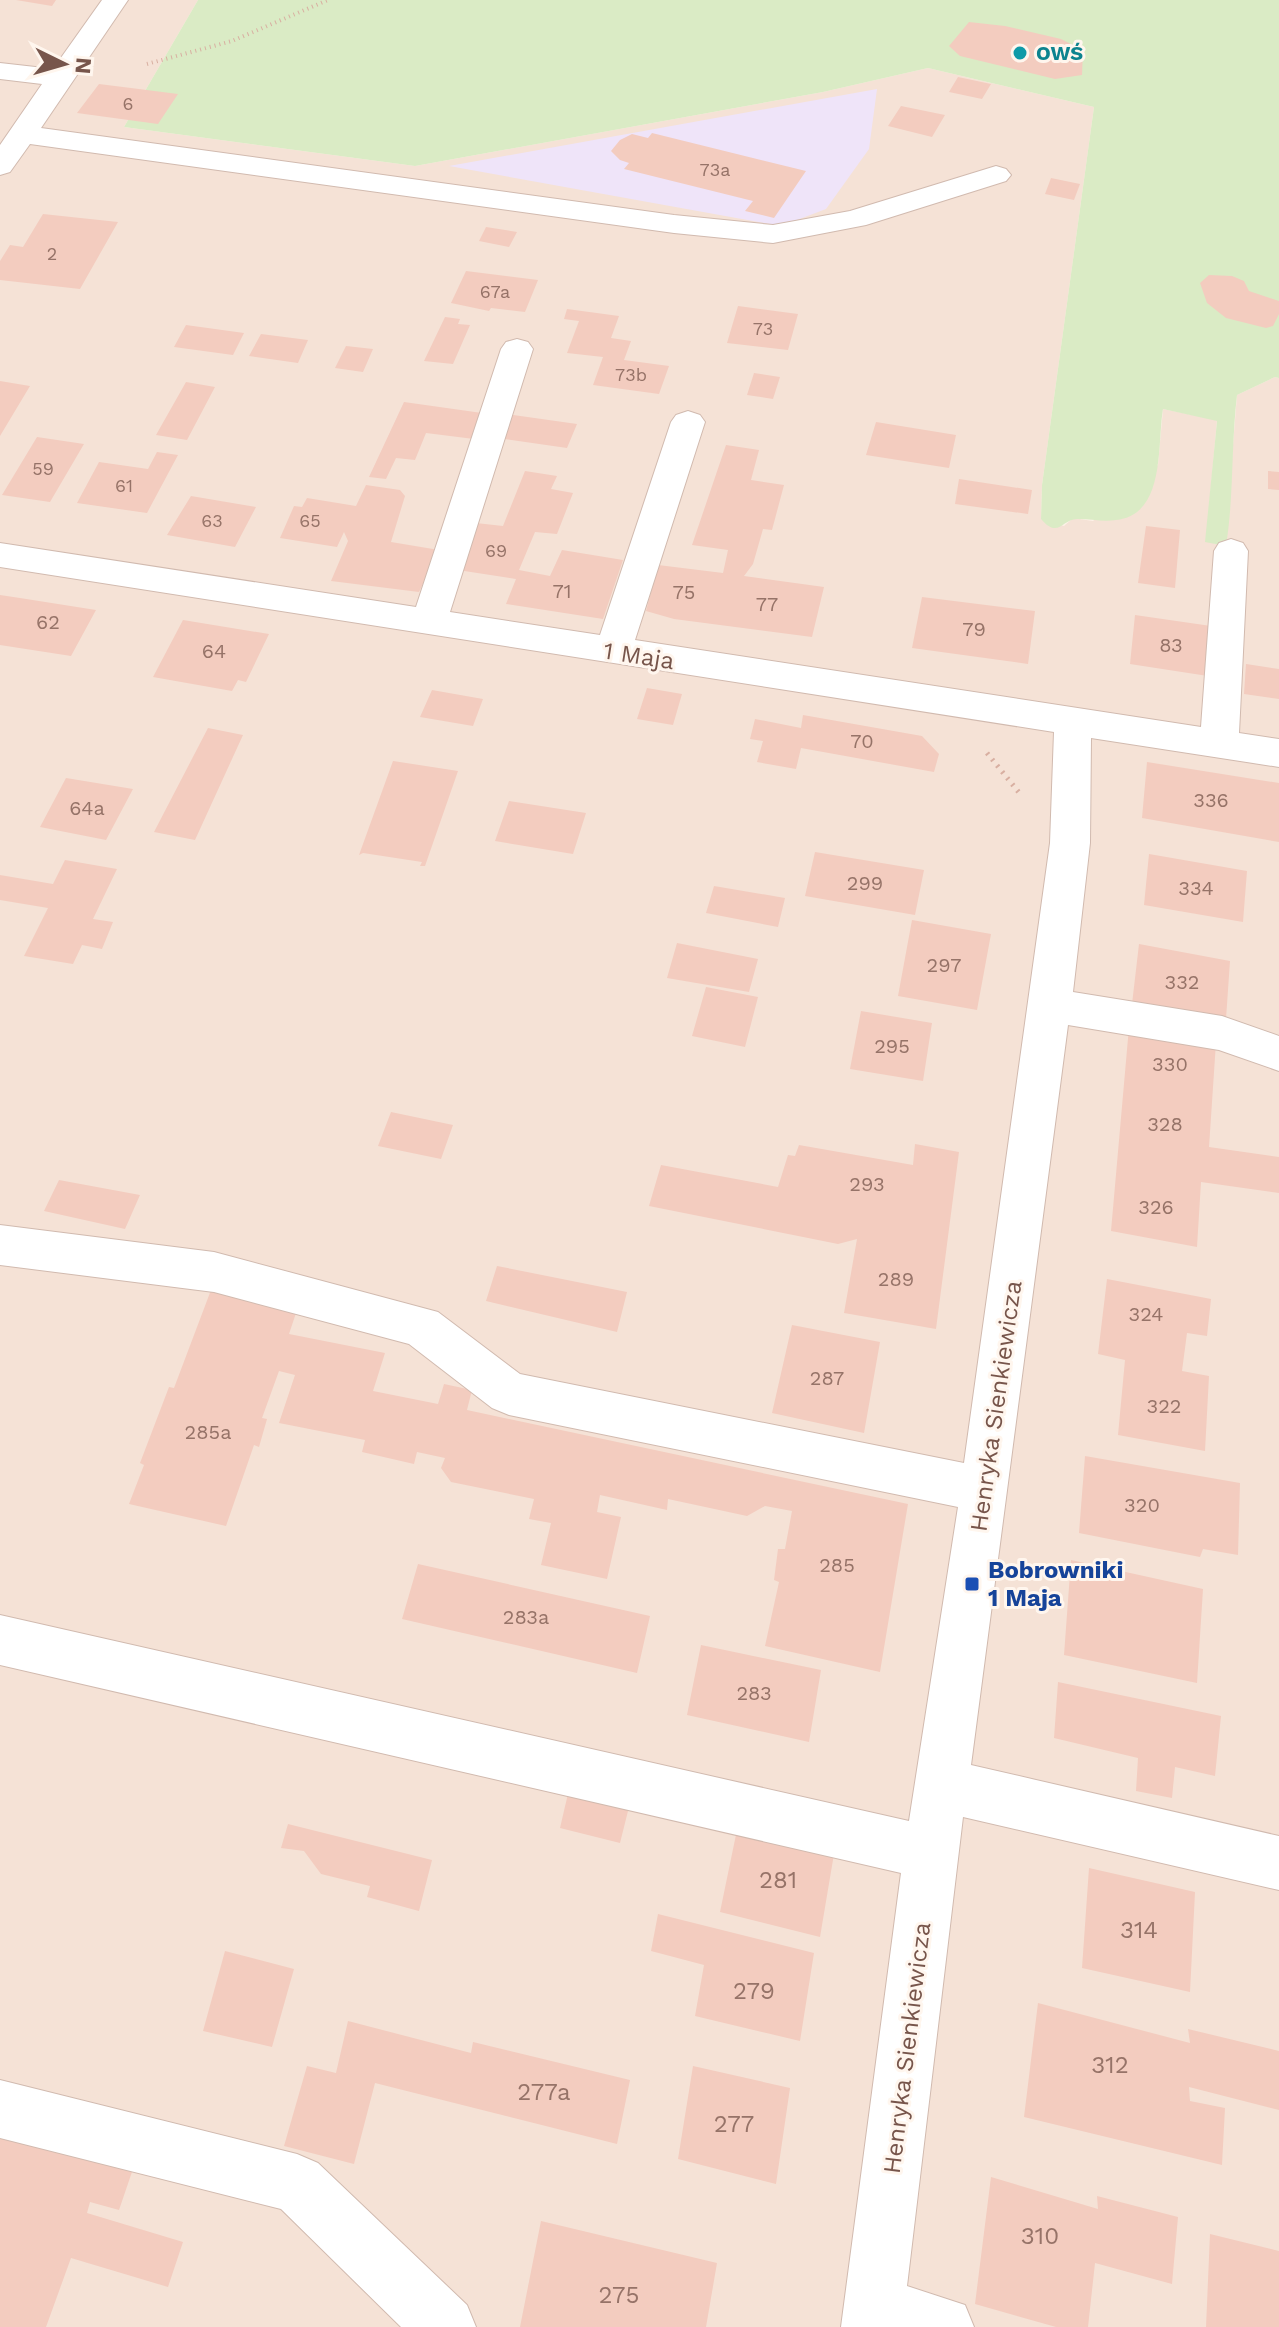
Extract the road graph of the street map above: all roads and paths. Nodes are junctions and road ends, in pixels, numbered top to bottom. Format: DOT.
graph roads {
  1 [pos="115,0"];
  2 [pos="328,0"];
  3 [pos="147,64"];
  4 [pos="0,71"];
  5 [pos="59,78"];
  6 [pos="23,134"];
  7 [pos="0,166"];
  8 [pos="996,175"];
  9 [pos="517,349"];
  10 [pos="688,422"];
  11 [pos="1231,551"];
  12 [pos="0,555"];
  13 [pos="429,623"];
  14 [pos="613,651"];
  15 [pos="1073,722"];
  16 [pos="1219,744"];
  17 [pos="1279,753"];
  18 [pos="1050,1005"];
  19 [pos="1279,1054"];
  20 [pos="0,1245"];
  21 [pos="985,1490"];
  22 [pos="0,1640"];
  23 [pos="942,1785"];
  24 [pos="931,1853"];
  25 [pos="1279,1863"];
  26 [pos="0,2109"];
  27 [pos="873,2317"];
  28 [pos="445,2327"];
  29 [pos="943,2327"];
  1 -- 5 [label="street"];
  2 -- 3 [label="path"];
  4 -- 5 [label="street"];
  5 -- 6 [label="street"];
  6 -- 7 [label="street"];
  6 -- 8 [label="street"];
  9 -- 13 [label="street"];
  10 -- 14 [label="street"];
  11 -- 16 [label="street"];
  12 -- 13 [label="street, 1 Maja"];
  13 -- 14 [label="street, 1 Maja"];
  14 -- 15 [label="street, 1 Maja"];
  15 -- 16 [label="street, 1 Maja"];
  15 -- 18 [label="street, Henryka Sienkiewicza"];
  16 -- 17 [label="street, 1 Maja"];
  18 -- 19 [label="street"];
  18 -- 21 [label="street, Henryka Sienkiewicza"];
  20 -- 21 [label="street"];
  21 -- 23 [label="street, Henryka Sienkiewicza"];
  22 -- 24 [label="street"];
  23 -- 24 [label="street, Henryka Sienkiewicza"];
  23 -- 25 [label="street"];
  24 -- 27 [label="street, Henryka Sienkiewicza"];
  26 -- 28 [label="street"];
  27 -- 29 [label="street"];
}
